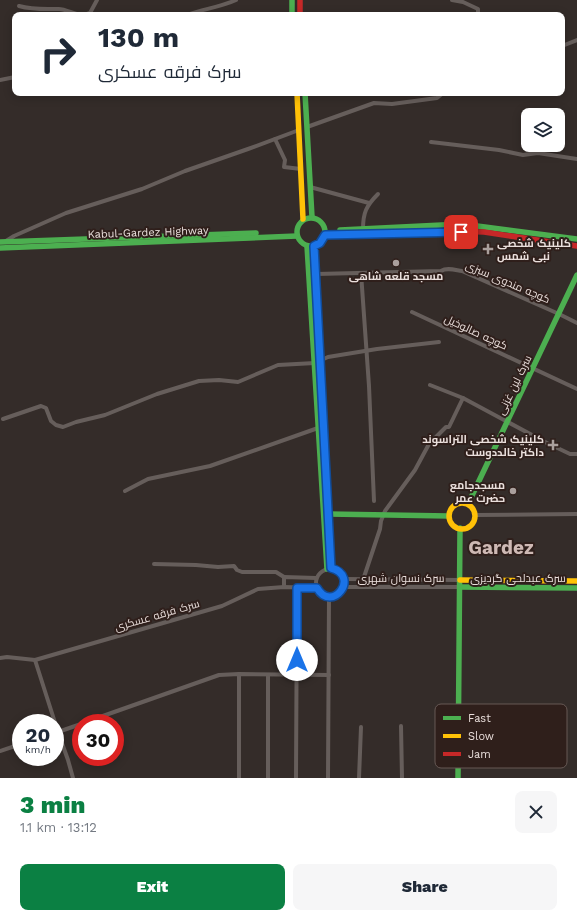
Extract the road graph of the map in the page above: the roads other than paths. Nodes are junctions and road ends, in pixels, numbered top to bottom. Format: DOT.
graph roads {
  1 [pos="97,0"];
  2 [pos="236,0"];
  3 [pos="292,0"];
  4 [pos="300,0"];
  5 [pos="452,0"];
  6 [pos="19,6"];
  7 [pos="69,12"];
  8 [pos="91,12"];
  9 [pos="195,12"];
  10 [pos="292,12"];
  11 [pos="300,12"];
  12 [pos="478,12"];
  13 [pos="577,40"];
  14 [pos="565,45"];
  15 [pos="12,78"];
  16 [pos="0,80"];
  17 [pos="297,96"];
  18 [pos="305,96"];
  19 [pos="439,96"];
  20 [pos="307,127"];
  21 [pos="299,130"];
  22 [pos="276,139"];
  23 [pos="431,142"];
  24 [pos="577,159"];
  25 [pos="301,169"];
  26 [pos="310,187"];
  27 [pos="378,194"];
  28 [pos="369,203"];
  29 [pos="312,217"];
  30 [pos="303,219"];
  31 [pos="363,229"];
  32 [pos="325,233"];
  33 [pos="296,234"];
  34 [pos="577,239"];
  35 [pos="2,242"];
  36 [pos="307,246"];
  37 [pos="314,246"];
  38 [pos="577,246"];
  39 [pos="0,248"];
  40 [pos="361,273"];
  41 [pos="316,274"];
  42 [pos="577,274"];
  43 [pos="412,312"];
  44 [pos="558,314"];
  45 [pos="577,323"];
  46 [pos="439,342"];
  47 [pos="366,351"];
  48 [pos="317,362"];
  49 [pos="533,368"];
  50 [pos="430,385"];
  51 [pos="577,389"];
  52 [pos="463,398"];
  53 [pos="2,419"];
  54 [pos="507,422"];
  55 [pos="318,428"];
  56 [pos="577,454"];
  57 [pos="125,491"];
  58 [pos="374,502"];
  59 [pos="468,504"];
  60 [pos="328,514"];
  61 [pos="577,514"];
  62 [pos="383,515"];
  63 [pos="475,515"];
  64 [pos="449,516"];
  65 [pos="460,528"];
  66 [pos="154,564"];
  67 [pos="329,568"];
  68 [pos="284,577"];
  69 [pos="316,578"];
  70 [pos="344,580"];
  71 [pos="363,580"];
  72 [pos="460,580"];
  73 [pos="577,581"];
  74 [pos="284,587"];
  75 [pos="343,587"];
  76 [pos="460,587"];
  77 [pos="297,588"];
  78 [pos="317,588"];
  79 [pos="577,588"];
  80 [pos="329,597"];
  81 [pos="0,654"];
  82 [pos="7,657"];
  83 [pos="0,658"];
  84 [pos="35,660"];
  85 [pos="239,674"];
  86 [pos="268,675"];
  87 [pos="297,675"];
  88 [pos="329,675"];
  89 [pos="459,704"];
  90 [pos="51,714"];
  91 [pos="108,714"];
  92 [pos="402,726"];
  93 [pos="361,727"];
  94 [pos="12,747"];
  95 [pos="0,751"];
  96 [pos="64,751"];
  97 [pos="458,768"];
  98 [pos="73,778"];
  99 [pos="239,778"];
  100 [pos="268,778"];
  101 [pos="296,778"];
  102 [pos="328,778"];
  103 [pos="359,778"];
  104 [pos="402,778"];
  105 [pos="458,778"];
  1 -- 8 [label="street"];
  2 -- 9 [label="street"];
  3 -- 10 [label="main road"];
  4 -- 11 [label="main road"];
  5 -- 12 [label="street"];
  6 -- 7 [label="street"];
  13 -- 14 [label="street"];
  15 -- 16 [label="street"];
  17 -- 21 [label="main road"];
  18 -- 20 [label="main road"];
  19 -- 20 [label="street"];
  20 -- 26 [label="main road"];
  21 -- 22 [label="street"];
  21 -- 25 [label="main road"];
  22 -- 25 [label="street"];
  22 -- 35 [label="street"];
  23 -- 24 [label="street"];
  25 -- 30 [label="main road"];
  26 -- 28 [label="street"];
  26 -- 29 [label="main road"];
  27 -- 28 [label="street"];
  28 -- 31 [label="street"];
  29 -- 30 [label="main road"];
  29 -- 32 [label="main road"];
  30 -- 33 [label="main road"];
  31 -- 32 [label="main road"];
  31 -- 34 [label="main road"];
  32 -- 37 [label="main road"];
  32 -- 38 [label="main road"];
  33 -- 35 [label="main road, Kabul-Gardez Highway"];
  33 -- 36 [label="main road"];
  33 -- 39 [label="main road, Kabul-Gardez Highway"];
  34 -- 38 [label="main road"];
  36 -- 37 [label="main road"];
  36 -- 48 [label="main road"];
  37 -- 41 [label="main road"];
  40 -- 41 [label="street"];
  40 -- 44 [label="street, کوچه مندوی سبزی"];
  40 -- 47 [label="street"];
  41 -- 48 [label="main road"];
  42 -- 44 [label="main road, سرک لین غزنی"];
  43 -- 49 [label="street, کوچه صالوخیل"];
  44 -- 45 [label="street, کوچه مندوی سبزی"];
  44 -- 49 [label="main road, سرک لین غزنی"];
  46 -- 47 [label="street"];
  47 -- 48 [label="street"];
  47 -- 58 [label="street"];
  48 -- 53 [label="street"];
  48 -- 55 [label="main road"];
  48 -- 60 [label="main road"];
  49 -- 51 [label="street, کوچه صالوخیل"];
  49 -- 54 [label="main road, سرک لین غزنی"];
  50 -- 52 [label="street"];
  52 -- 54 [label="street"];
  52 -- 62 [label="street"];
  54 -- 56 [label="street"];
  54 -- 59 [label="main road, سرک لین غزنی"];
  55 -- 57 [label="street"];
  55 -- 67 [label="main road"];
  59 -- 63 [label="main road"];
  59 -- 64 [label="main road"];
  60 -- 62 [label="main road"];
  60 -- 67 [label="main road"];
  61 -- 63 [label="street"];
  62 -- 64 [label="main road"];
  62 -- 71 [label="street"];
  63 -- 65 [label="main road"];
  64 -- 65 [label="main road"];
  65 -- 72 [label="main road"];
  66 -- 68 [label="street"];
  67 -- 69 [label="street"];
  67 -- 70 [label="street"];
  68 -- 69 [label="street"];
  68 -- 74 [label="street"];
  69 -- 78 [label="street"];
  70 -- 71 [label="street, سرک نسوان شهری"];
  70 -- 75 [label="street"];
  71 -- 72 [label="street, سرک نسوان شهری"];
  72 -- 73 [label="main road"];
  72 -- 76 [label="main road"];
  74 -- 77 [label="street, سرک فرقه عسکری"];
  74 -- 84 [label="street, سرک فرقه عسکری"];
  75 -- 76 [label="street, سرک نسوان شهری"];
  75 -- 80 [label="street"];
  76 -- 79 [label="main road, سرک عبدلحی گردیزی"];
  76 -- 89 [label="main road"];
  77 -- 78 [label="street, سرک فرقه عسکری"];
  77 -- 87 [label="street"];
  78 -- 80 [label="street"];
  80 -- 88 [label="street"];
  81 -- 82 [label="street"];
  82 -- 83 [label="street, سرک فرقه عسکری"];
  82 -- 84 [label="street, سرک فرقه عسکری"];
  84 -- 90 [label="street"];
  85 -- 86 [label="street"];
  85 -- 91 [label="street"];
  85 -- 99 [label="street"];
  86 -- 87 [label="street"];
  86 -- 100 [label="street"];
  87 -- 88 [label="street"];
  87 -- 101 [label="street"];
  88 -- 102 [label="street"];
  92 -- 104 [label="street"];
  93 -- 103 [label="street"];
  94 -- 95 [label="street"];
  96 -- 98 [label="street"];
  97 -- 105 [label="main road"];
}
